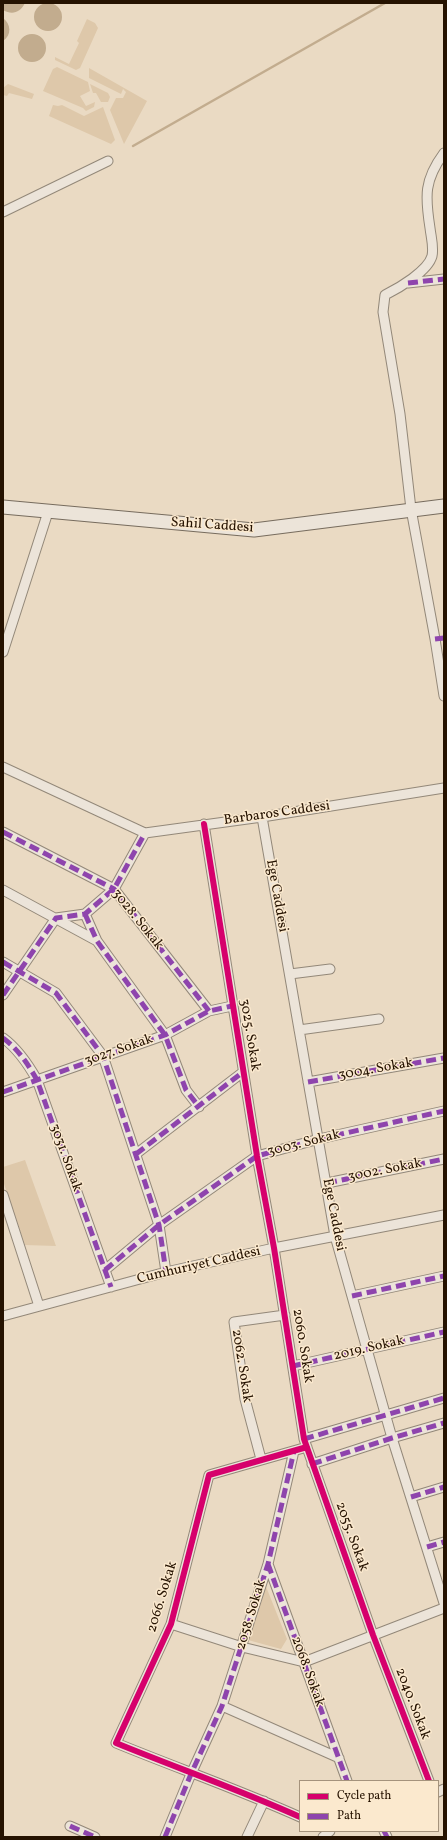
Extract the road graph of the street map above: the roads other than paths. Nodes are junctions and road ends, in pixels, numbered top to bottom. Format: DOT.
graph roads {
  1 [pos="444,152"];
  2 [pos="108,161"];
  3 [pos="3,212"];
  4 [pos="444,279"];
  5 [pos="408,283"];
  6 [pos="444,506"];
  7 [pos="3,507"];
  8 [pos="410,509"];
  9 [pos="48,512"];
  10 [pos="5,636"];
  11 [pos="440,639"];
  12 [pos="3,652"];
  13 [pos="444,696"];
  14 [pos="3,767"];
  15 [pos="444,788"];
  16 [pos="262,817"];
  17 [pos="204,824"];
  18 [pos="3,832"];
  19 [pos="145,833"];
  20 [pos="114,889"];
  21 [pos="3,890"];
  22 [pos="85,914"];
  23 [pos="56,918"];
  24 [pos="97,941"];
  25 [pos="3,962"];
  26 [pos="330,969"];
  27 [pos="19,970"];
  28 [pos="290,974"];
  29 [pos="3,995"];
  30 [pos="232,1006"];
  31 [pos="209,1011"];
  32 [pos="379,1018"];
  33 [pos="299,1030"];
  34 [pos="165,1035"];
  35 [pos="3,1038"];
  36 [pos="103,1056"];
  37 [pos="444,1058"];
  38 [pos="243,1072"];
  39 [pos="37,1080"];
  40 [pos="308,1082"];
  41 [pos="3,1092"];
  42 [pos="199,1107"];
  43 [pos="444,1111"];
  44 [pos="318,1140"];
  45 [pos="136,1154"];
  46 [pos="256,1156"];
  47 [pos="444,1159"];
  48 [pos="327,1183"];
  49 [pos="3,1195"];
  50 [pos="444,1215"];
  51 [pos="159,1225"];
  52 [pos="335,1236"];
  53 [pos="274,1248"];
  54 [pos="105,1270"];
  55 [pos="166,1272"];
  56 [pos="444,1276"];
  57 [pos="111,1287"];
  58 [pos="352,1296"];
  59 [pos="39,1306"];
  60 [pos="285,1315"];
  61 [pos="3,1316"];
  62 [pos="444,1332"];
  63 [pos="368,1349"];
  64 [pos="293,1366"];
  65 [pos="444,1398"];
  66 [pos="386,1415"];
  67 [pos="444,1423"];
  68 [pos="392,1438"];
  69 [pos="305,1443"];
  70 [pos="294,1451"];
  71 [pos="261,1459"];
  72 [pos="312,1464"];
  73 [pos="444,1487"];
  74 [pos="411,1497"];
  75 [pos="444,1542"];
  76 [pos="426,1547"];
  77 [pos="268,1564"];
  78 [pos="444,1603"];
  79 [pos="444,1608"];
  80 [pos="170,1624"];
  81 [pos="373,1635"];
  82 [pos="242,1647"];
  83 [pos="304,1662"];
  84 [pos="222,1706"];
  85 [pos="339,1758"];
  86 [pos="191,1774"];
  87 [pos="347,1780"];
  88 [pos="429,1780"];
  89 [pos="264,1801"];
  90 [pos="299,1817"];
  91 [pos="70,1826"];
  92 [pos="95,1837"];
  93 [pos="165,1837"];
  94 [pos="247,1837"];
  1 -- 5 [label="street"];
  2 -- 3 [label="street"];
  4 -- 5 [label="street"];
  5 -- 8 [label="street"];
  6 -- 8 [label="street, Sahil Caddesi"];
  7 -- 9 [label="street, Sahil Caddesi"];
  8 -- 9 [label="street, Sahil Caddesi"];
  8 -- 11 [label="street"];
  9 -- 10 [label="street"];
  10 -- 12 [label="street"];
  11 -- 13 [label="street"];
  14 -- 19 [label="street"];
  15 -- 16 [label="street, Barbaros Caddesi"];
  16 -- 17 [label="street, Barbaros Caddesi"];
  16 -- 28 [label="street, Ege Caddesi"];
  17 -- 19 [label="street, Barbaros Caddesi"];
  17 -- 30 [label="street, 3025. Sokak"];
  18 -- 20 [label="street, 3028. Sokak"];
  19 -- 20 [label="street"];
  20 -- 22 [label="street"];
  20 -- 31 [label="street, 3028. Sokak"];
  21 -- 23 [label="street"];
  22 -- 23 [label="street"];
  22 -- 24 [label="street"];
  23 -- 24 [label="street"];
  23 -- 27 [label="street"];
  24 -- 34 [label="street"];
  25 -- 27 [label="street"];
  26 -- 28 [label="street"];
  27 -- 29 [label="street"];
  27 -- 36 [label="street"];
  28 -- 33 [label="street, Ege Caddesi"];
  30 -- 31 [label="street, 3027. Sokak"];
  30 -- 38 [label="street, 3025. Sokak"];
  31 -- 34 [label="street, 3027. Sokak"];
  32 -- 33 [label="street"];
  33 -- 40 [label="street, Ege Caddesi"];
  34 -- 36 [label="street, 3027. Sokak"];
  34 -- 42 [label="street"];
  35 -- 39 [label="street, 3031. Sokak"];
  36 -- 39 [label="street, 3027. Sokak"];
  36 -- 45 [label="street"];
  37 -- 40 [label="street, 3004. Sokak"];
  38 -- 42 [label="street"];
  38 -- 46 [label="street, 3025. Sokak"];
  39 -- 41 [label="street, 3027. Sokak"];
  39 -- 54 [label="street, 3031. Sokak"];
  40 -- 44 [label="street, Ege Caddesi"];
  42 -- 45 [label="street"];
  43 -- 44 [label="street, 3003. Sokak"];
  44 -- 46 [label="street, 3003. Sokak"];
  44 -- 48 [label="street, Ege Caddesi"];
  45 -- 51 [label="street"];
  46 -- 51 [label="street, 3003. Sokak"];
  46 -- 53 [label="street, 3025. Sokak"];
  47 -- 48 [label="street, 3002. Sokak"];
  48 -- 52 [label="street, Ege Caddesi"];
  49 -- 59 [label="street"];
  50 -- 52 [label="street, Cumhuriyet Caddesi"];
  51 -- 54 [label="street, 3003. Sokak"];
  51 -- 55 [label="street"];
  52 -- 53 [label="street, Cumhuriyet Caddesi"];
  52 -- 58 [label="street, Ege Caddesi"];
  53 -- 55 [label="street, Cumhuriyet Caddesi"];
  53 -- 60 [label="street, 2060. Sokak"];
  54 -- 57 [label="street, 3031. Sokak"];
  55 -- 57 [label="street, Cumhuriyet Caddesi"];
  56 -- 58 [label="street"];
  57 -- 59 [label="street, Cumhuriyet Caddesi"];
  58 -- 63 [label="street, Ege Caddesi"];
  59 -- 61 [label="street, Cumhuriyet Caddesi"];
  60 -- 64 [label="street, 2060. Sokak"];
  60 -- 71 [label="street, 2062. Sokak"];
  62 -- 63 [label="street, 2019. Sokak"];
  63 -- 64 [label="street, 2019. Sokak"];
  63 -- 66 [label="street, Ege Caddesi"];
  64 -- 69 [label="street, 2060. Sokak"];
  65 -- 66 [label="street"];
  66 -- 68 [label="street, Ege Caddesi"];
  66 -- 69 [label="street"];
  67 -- 68 [label="street"];
  68 -- 72 [label="street"];
  68 -- 74 [label="street, Ege Caddesi"];
  69 -- 70 [label="street"];
  69 -- 72 [label="street, 2055. Sokak"];
  70 -- 71 [label="street"];
  70 -- 77 [label="street, 2058. Sokak"];
  71 -- 80 [label="street, 2066. Sokak"];
  72 -- 81 [label="street, 2055. Sokak"];
  73 -- 74 [label="street"];
  74 -- 76 [label="street, Ege Caddesi"];
  75 -- 76 [label="street"];
  76 -- 78 [label="street, Ege Caddesi"];
  77 -- 82 [label="street, 2058. Sokak"];
  77 -- 83 [label="street, 2068. Sokak"];
  79 -- 81 [label="street"];
  80 -- 82 [label="street"];
  80 -- 86 [label="street, 2066. Sokak"];
  81 -- 83 [label="street"];
  81 -- 88 [label="street, 2040. Sokak"];
  82 -- 83 [label="street"];
  82 -- 84 [label="street, 2058. Sokak"];
  83 -- 85 [label="street, 2068. Sokak"];
  84 -- 85 [label="street"];
  84 -- 86 [label="street, 2058. Sokak"];
  85 -- 87 [label="street, 2068. Sokak"];
  86 -- 89 [label="street"];
  86 -- 93 [label="street, 2058. Sokak"];
  89 -- 90 [label="street"];
  89 -- 94 [label="street"];
  91 -- 92 [label="street"];
}
